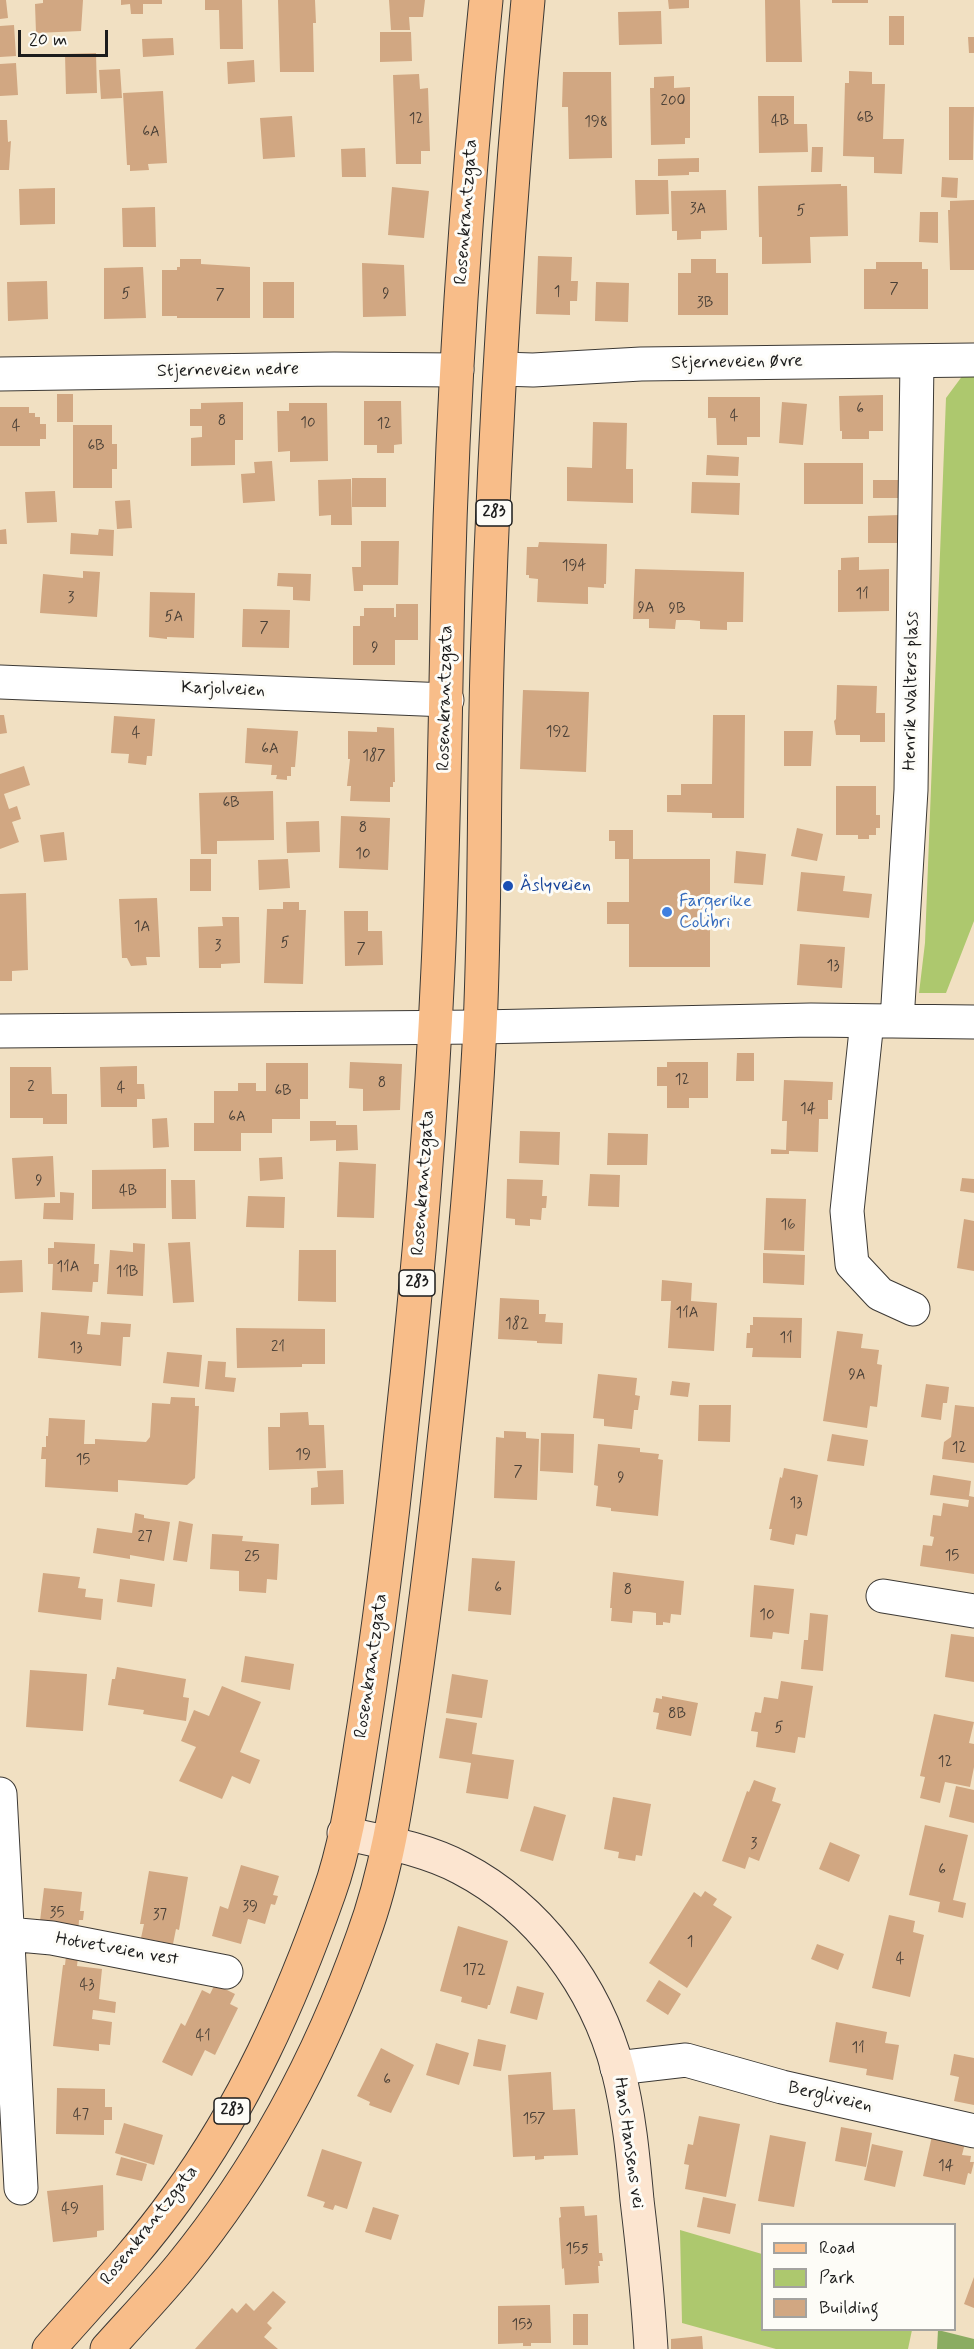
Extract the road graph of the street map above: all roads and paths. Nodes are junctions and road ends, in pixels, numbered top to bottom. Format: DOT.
graph roads {
  1 [pos="486,0"];
  2 [pos="528,0"];
  3 [pos="974,360"];
  4 [pos="917,361"];
  5 [pos="501,369"];
  6 [pos="457,370"];
  7 [pos="0,374"];
  8 [pos="0,682"];
  9 [pos="447,700"];
  10 [pos="882,1021"];
  11 [pos="974,1022"];
  12 [pos="435,1027"];
  13 [pos="480,1027"];
  14 [pos="0,1031"];
  15 [pos="913,1309"];
  16 [pos="883,1596"];
  17 [pos="974,1611"];
  18 [pos="0,1794"];
  19 [pos="344,1833"];
  20 [pos="388,1843"];
  21 [pos="8,1934"];
  22 [pos="226,1972"];
  23 [pos="617,2068"];
  24 [pos="974,2131"];
  25 [pos="21,2188"];
  26 [pos="49,2349"];
  27 [pos="107,2349"];
  28 [pos="651,2349"];
  1 -- 6 [label="main road, Rosenkrantzgata / 283"];
  2 -- 5 [label="main road, 283"];
  3 -- 4 [label="street, Stjerneveien øvre"];
  4 -- 5 [label="street, Stjerneveien øvre"];
  4 -- 10 [label="street, Henrik Walters plass"];
  5 -- 13 [label="main road, 283"];
  6 -- 7 [label="street, Stjerneveien nedre"];
  6 -- 9 [label="main road, Rosenkrantzgata / 283"];
  8 -- 9 [label="street, Karjolveien"];
  9 -- 12 [label="main road, Rosenkrantzgata / 283"];
  10 -- 11 [label="street"];
  10 -- 13 [label="street"];
  10 -- 15 [label="street, Henrik Walters plass"];
  12 -- 13 [label="street"];
  12 -- 14 [label="street"];
  12 -- 19 [label="main road, Rosenkrantzgata / 283"];
  13 -- 20 [label="main road, 283"];
  16 -- 17 [label="street"];
  18 -- 21 [label="street"];
  19 -- 20 [label="main road, Hans Hansens vei"];
  19 -- 26 [label="main road, Rosenkrantzgata / 283"];
  20 -- 23 [label="main road, Hans Hansens vei"];
  20 -- 27 [label="main road, 283"];
  21 -- 22 [label="street, Hotvetveien vest"];
  21 -- 25 [label="street"];
  23 -- 24 [label="street, Bergliveien"];
  23 -- 28 [label="main road, Hans Hansens vei"];
}
